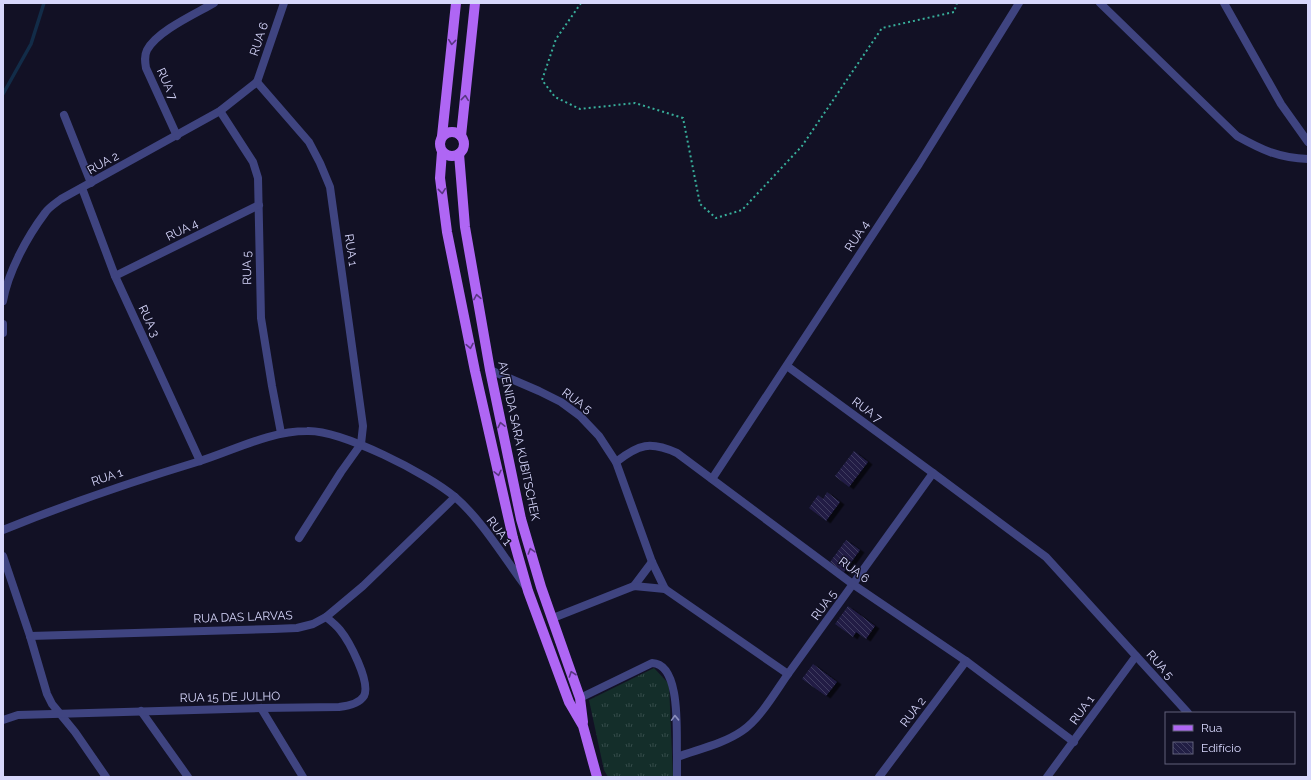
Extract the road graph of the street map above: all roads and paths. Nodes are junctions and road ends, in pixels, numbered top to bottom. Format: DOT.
graph roads {
  1 [pos="214,3"];
  2 [pos="284,3"];
  3 [pos="456,3"];
  4 [pos="475,3"];
  5 [pos="581,3"];
  6 [pos="957,3"];
  7 [pos="1019,3"];
  8 [pos="1100,3"];
  9 [pos="1224,3"];
  10 [pos="257,82"];
  11 [pos="220,111"];
  12 [pos="64,115"];
  13 [pos="177,136"];
  14 [pos="442,136"];
  15 [pos="461,136"];
  16 [pos="1308,142"];
  17 [pos="442,152"];
  18 [pos="459,154"];
  19 [pos="1308,159"];
  20 [pos="91,183"];
  21 [pos="82,188"];
  22 [pos="259,205"];
  23 [pos="115,276"];
  24 [pos="3,301"];
  25 [pos="3,324"];
  26 [pos="3,333"];
  27 [pos="787,366"];
  28 [pos="490,370"];
  29 [pos="281,433"];
  30 [pos="361,444"];
  31 [pos="200,461"];
  32 [pos="616,462"];
  33 [pos="933,473"];
  34 [pos="712,480"];
  35 [pos="455,497"];
  36 [pos="3,530"];
  37 [pos="299,538"];
  38 [pos="3,556"];
  39 [pos="652,562"];
  40 [pos="854,585"];
  41 [pos="634,586"];
  42 [pos="665,589"];
  43 [pos="528,591"];
  44 [pos="326,617"];
  45 [pos="553,618"];
  46 [pos="30,636"];
  47 [pos="1136,656"];
  48 [pos="966,661"];
  49 [pos="788,674"];
  50 [pos="580,698"];
  51 [pos="261,708"];
  52 [pos="142,711"];
  53 [pos="1187,712"];
  54 [pos="61,714"];
  55 [pos="3,720"];
  56 [pos="583,726"];
  57 [pos="1074,742"];
  58 [pos="677,756"];
  59 [pos="106,777"];
  60 [pos="188,777"];
  61 [pos="303,777"];
  62 [pos="597,777"];
  63 [pos="677,777"];
  64 [pos="879,777"];
  65 [pos="1047,777"];
  1 -- 13 [label="street, RUA 7"];
  2 -- 10 [label="street, RUA 6"];
  3 -- 14 [label="main road, one-way"];
  15 -- 4 [label="main road, AVENIDA SARA KUBITSCHEK, one-way"];
  5 -- 6 [label="path"];
  7 -- 27 [label="street, RUA 4"];
  8 -- 19 [label="street"];
  9 -- 16 [label="street"];
  10 -- 11 [label="street, RUA 2"];
  10 -- 30 [label="street, RUA 1"];
  11 -- 13 [label="street, RUA 2"];
  11 -- 22 [label="street, RUA 5"];
  12 -- 20 [label="street"];
  13 -- 20 [label="street, RUA 2"];
  14 -- 15 [label="main road"];
  14 -- 17 [label="main road"];
  15 -- 18 [label="main road, AVENIDA SARA KUBITSCHEK"];
  17 -- 18 [label="main road"];
  17 -- 43 [label="main road, one-way"];
  28 -- 18 [label="main road, AVENIDA SARA KUBITSCHEK, one-way"];
  20 -- 21 [label="street, RUA 2"];
  21 -- 23 [label="street, RUA 3"];
  21 -- 24 [label="street, RUA 2"];
  22 -- 23 [label="street, RUA 4"];
  22 -- 29 [label="street, RUA 5"];
  23 -- 31 [label="street, RUA 3"];
  25 -- 26 [label="street"];
  27 -- 33 [label="street, RUA 7"];
  27 -- 34 [label="street, RUA 4"];
  28 -- 32 [label="street, RUA 5"];
  45 -- 28 [label="main road, AVENIDA SARA KUBITSCHEK, one-way"];
  29 -- 30 [label="street, RUA 1"];
  29 -- 31 [label="street, RUA 1"];
  30 -- 35 [label="street, RUA 1"];
  30 -- 37 [label="street, RUA 1"];
  31 -- 36 [label="street, RUA 1"];
  32 -- 34 [label="street, RUA 6"];
  32 -- 39 [label="street, RUA 5"];
  33 -- 40 [label="street, RUA 5"];
  33 -- 47 [label="street, RUA 5"];
  34 -- 40 [label="street, RUA 6"];
  35 -- 43 [label="street, RUA 1"];
  35 -- 44 [label="street, RUA DAS LARVAS"];
  38 -- 46 [label="street"];
  39 -- 41 [label="street"];
  39 -- 42 [label="street, RUA 5"];
  40 -- 48 [label="street, RUA 6"];
  40 -- 49 [label="street, RUA 5"];
  41 -- 42 [label="street"];
  41 -- 45 [label="street"];
  42 -- 49 [label="street, RUA 5"];
  43 -- 56 [label="main road"];
  44 -- 46 [label="street, RUA DAS LARVAS"];
  44 -- 51 [label="street, RUA 15 DE JULHO"];
  50 -- 45 [label="main road, AVENIDA SARA KUBITSCHEK, one-way"];
  46 -- 54 [label="street"];
  47 -- 53 [label="street, RUA 5"];
  47 -- 57 [label="street, RUA 1"];
  48 -- 57 [label="street, RUA 6"];
  48 -- 64 [label="street, RUA 2"];
  49 -- 58 [label="street"];
  50 -- 56 [label="main road, AVENIDA SARA KUBITSCHEK"];
  58 -- 50 [label="street, one-way"];
  51 -- 52 [label="street, RUA 15 DE JULHO"];
  51 -- 61 [label="street"];
  52 -- 54 [label="street, RUA 15 DE JULHO"];
  52 -- 60 [label="street"];
  54 -- 55 [label="street, RUA 15 DE JULHO"];
  54 -- 59 [label="street"];
  56 -- 62 [label="main road"];
  57 -- 65 [label="street, RUA 1"];
  58 -- 63 [label="street"];
}
